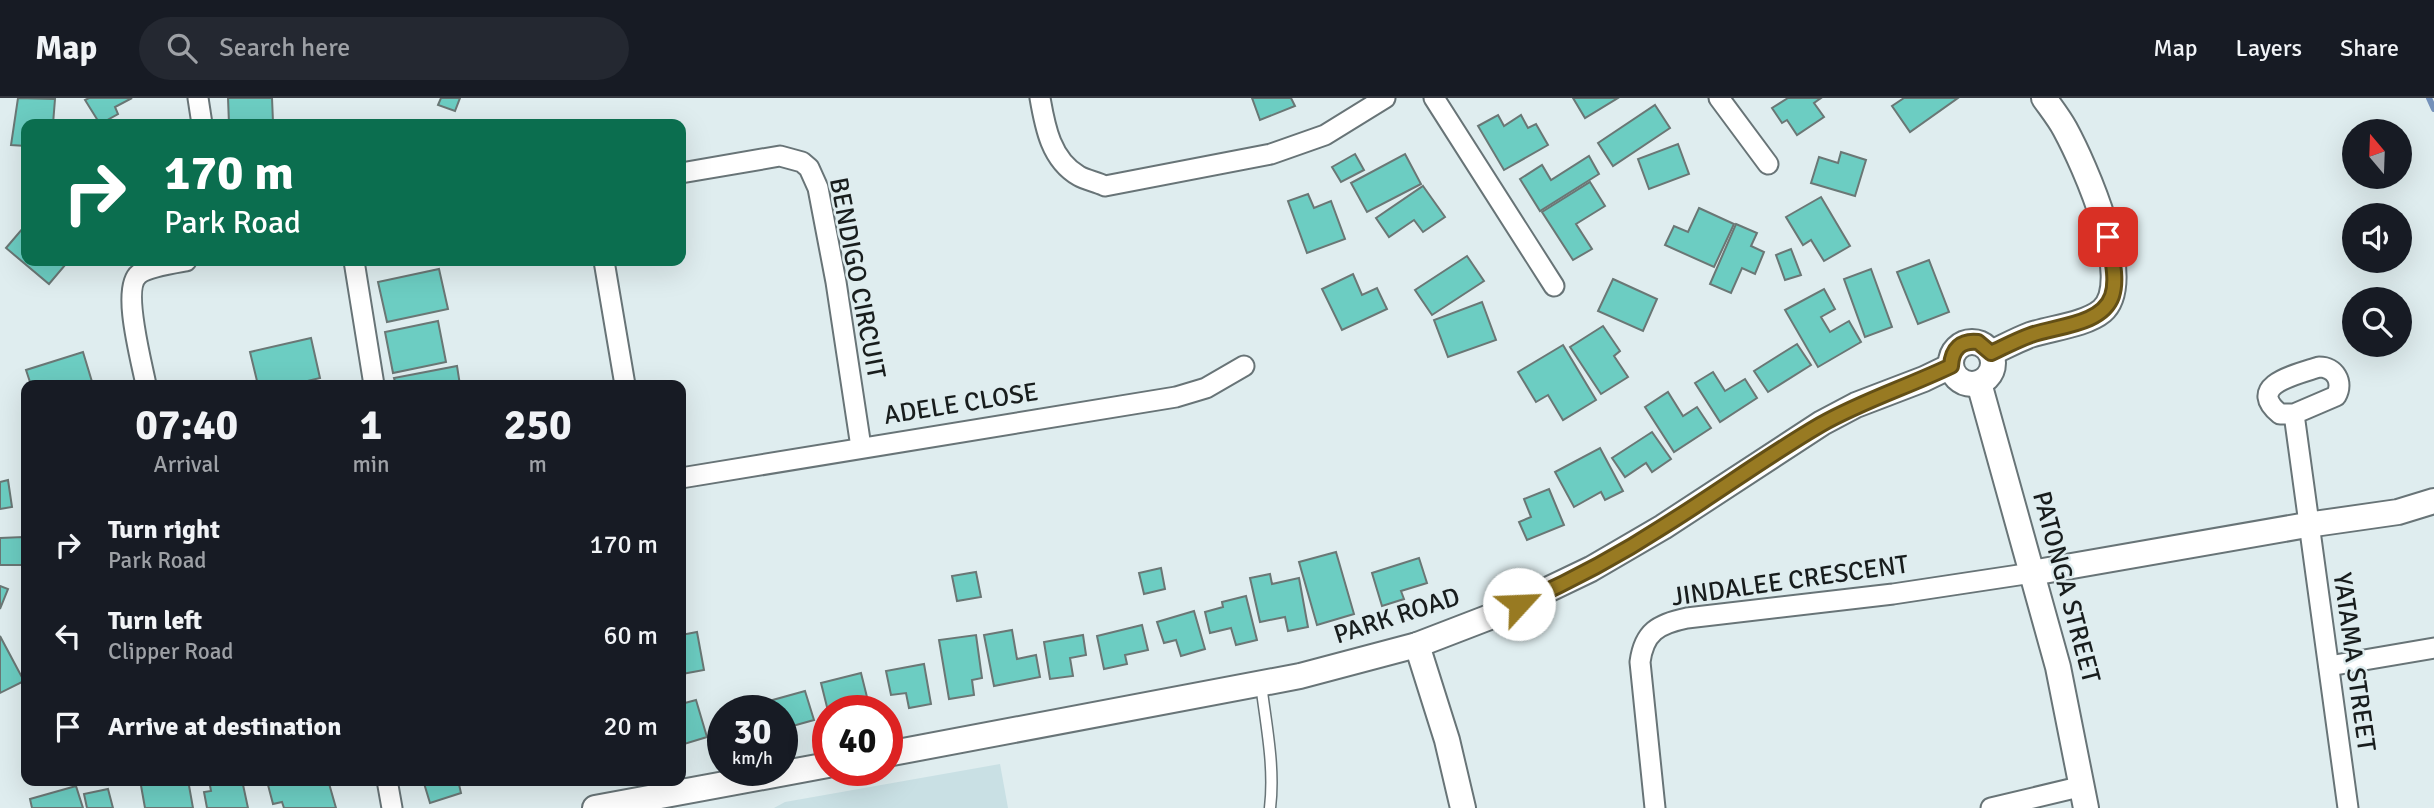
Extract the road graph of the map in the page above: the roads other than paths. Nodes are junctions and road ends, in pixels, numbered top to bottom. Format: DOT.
graph roads {
  1 [pos="198,98"];
  2 [pos="1040,98"];
  3 [pos="1385,98"];
  4 [pos="1434,98"];
  5 [pos="1719,98"];
  6 [pos="2044,98"];
  7 [pos="201,119"];
  8 [pos="1768,164"];
  9 [pos="686,172"];
  10 [pos="168,266"];
  11 [pos="355,266"];
  12 [pos="605,266"];
  13 [pos="1554,286"];
  14 [pos="1991,353"];
  15 [pos="1244,366"];
  16 [pos="1951,366"];
  17 [pos="145,380"];
  18 [pos="373,380"];
  19 [pos="624,380"];
  20 [pos="1979,383"];
  21 [pos="2294,414"];
  22 [pos="861,447"];
  23 [pos="686,477"];
  24 [pos="2434,501"];
  25 [pos="2307,524"];
  26 [pos="2032,573"];
  27 [pos="1418,645"];
  28 [pos="2434,648"];
  29 [pos="2329,666"];
  30 [pos="1261,684"];
  31 [pos="903,751"];
  32 [pos="812,768"];
  33 [pos="388,786"];
  34 [pos="2085,797"];
  35 [pos="392,808"];
  36 [pos="595,808"];
  37 [pos="1270,808"];
  38 [pos="1463,808"];
  39 [pos="1655,808"];
  40 [pos="1991,808"];
  41 [pos="2348,808"];
  1 -- 7 [label="street"];
  2 -- 3 [label="street"];
  4 -- 13 [label="street"];
  5 -- 8 [label="street"];
  6 -- 14 [label="street"];
  9 -- 22 [label="street, BENDIGO CIRCUIT"];
  10 -- 17 [label="street"];
  11 -- 18 [label="street"];
  12 -- 19 [label="street"];
  14 -- 16 [label="street"];
  14 -- 20 [label="street"];
  15 -- 22 [label="street, ADELE CLOSE"];
  16 -- 20 [label="street"];
  16 -- 27 [label="street, PARK ROAD"];
  20 -- 26 [label="street, PATONGA STREET"];
  21 -- 25 [label="street, YATAMA STREET"];
  22 -- 23 [label="street, ADELE CLOSE"];
  24 -- 25 [label="street"];
  25 -- 26 [label="street"];
  25 -- 29 [label="street, YATAMA STREET"];
  26 -- 34 [label="street, PATONGA STREET"];
  26 -- 39 [label="street, JINDALEE CRESCENT"];
  27 -- 30 [label="street, PARK ROAD"];
  27 -- 38 [label="street"];
  28 -- 29 [label="street"];
  29 -- 41 [label="street, YATAMA STREET"];
  30 -- 31 [label="street, PARK ROAD"];
  30 -- 37 [label="lane"];
  32 -- 36 [label="street"];
  33 -- 35 [label="street"];
  34 -- 40 [label="street"];
}
